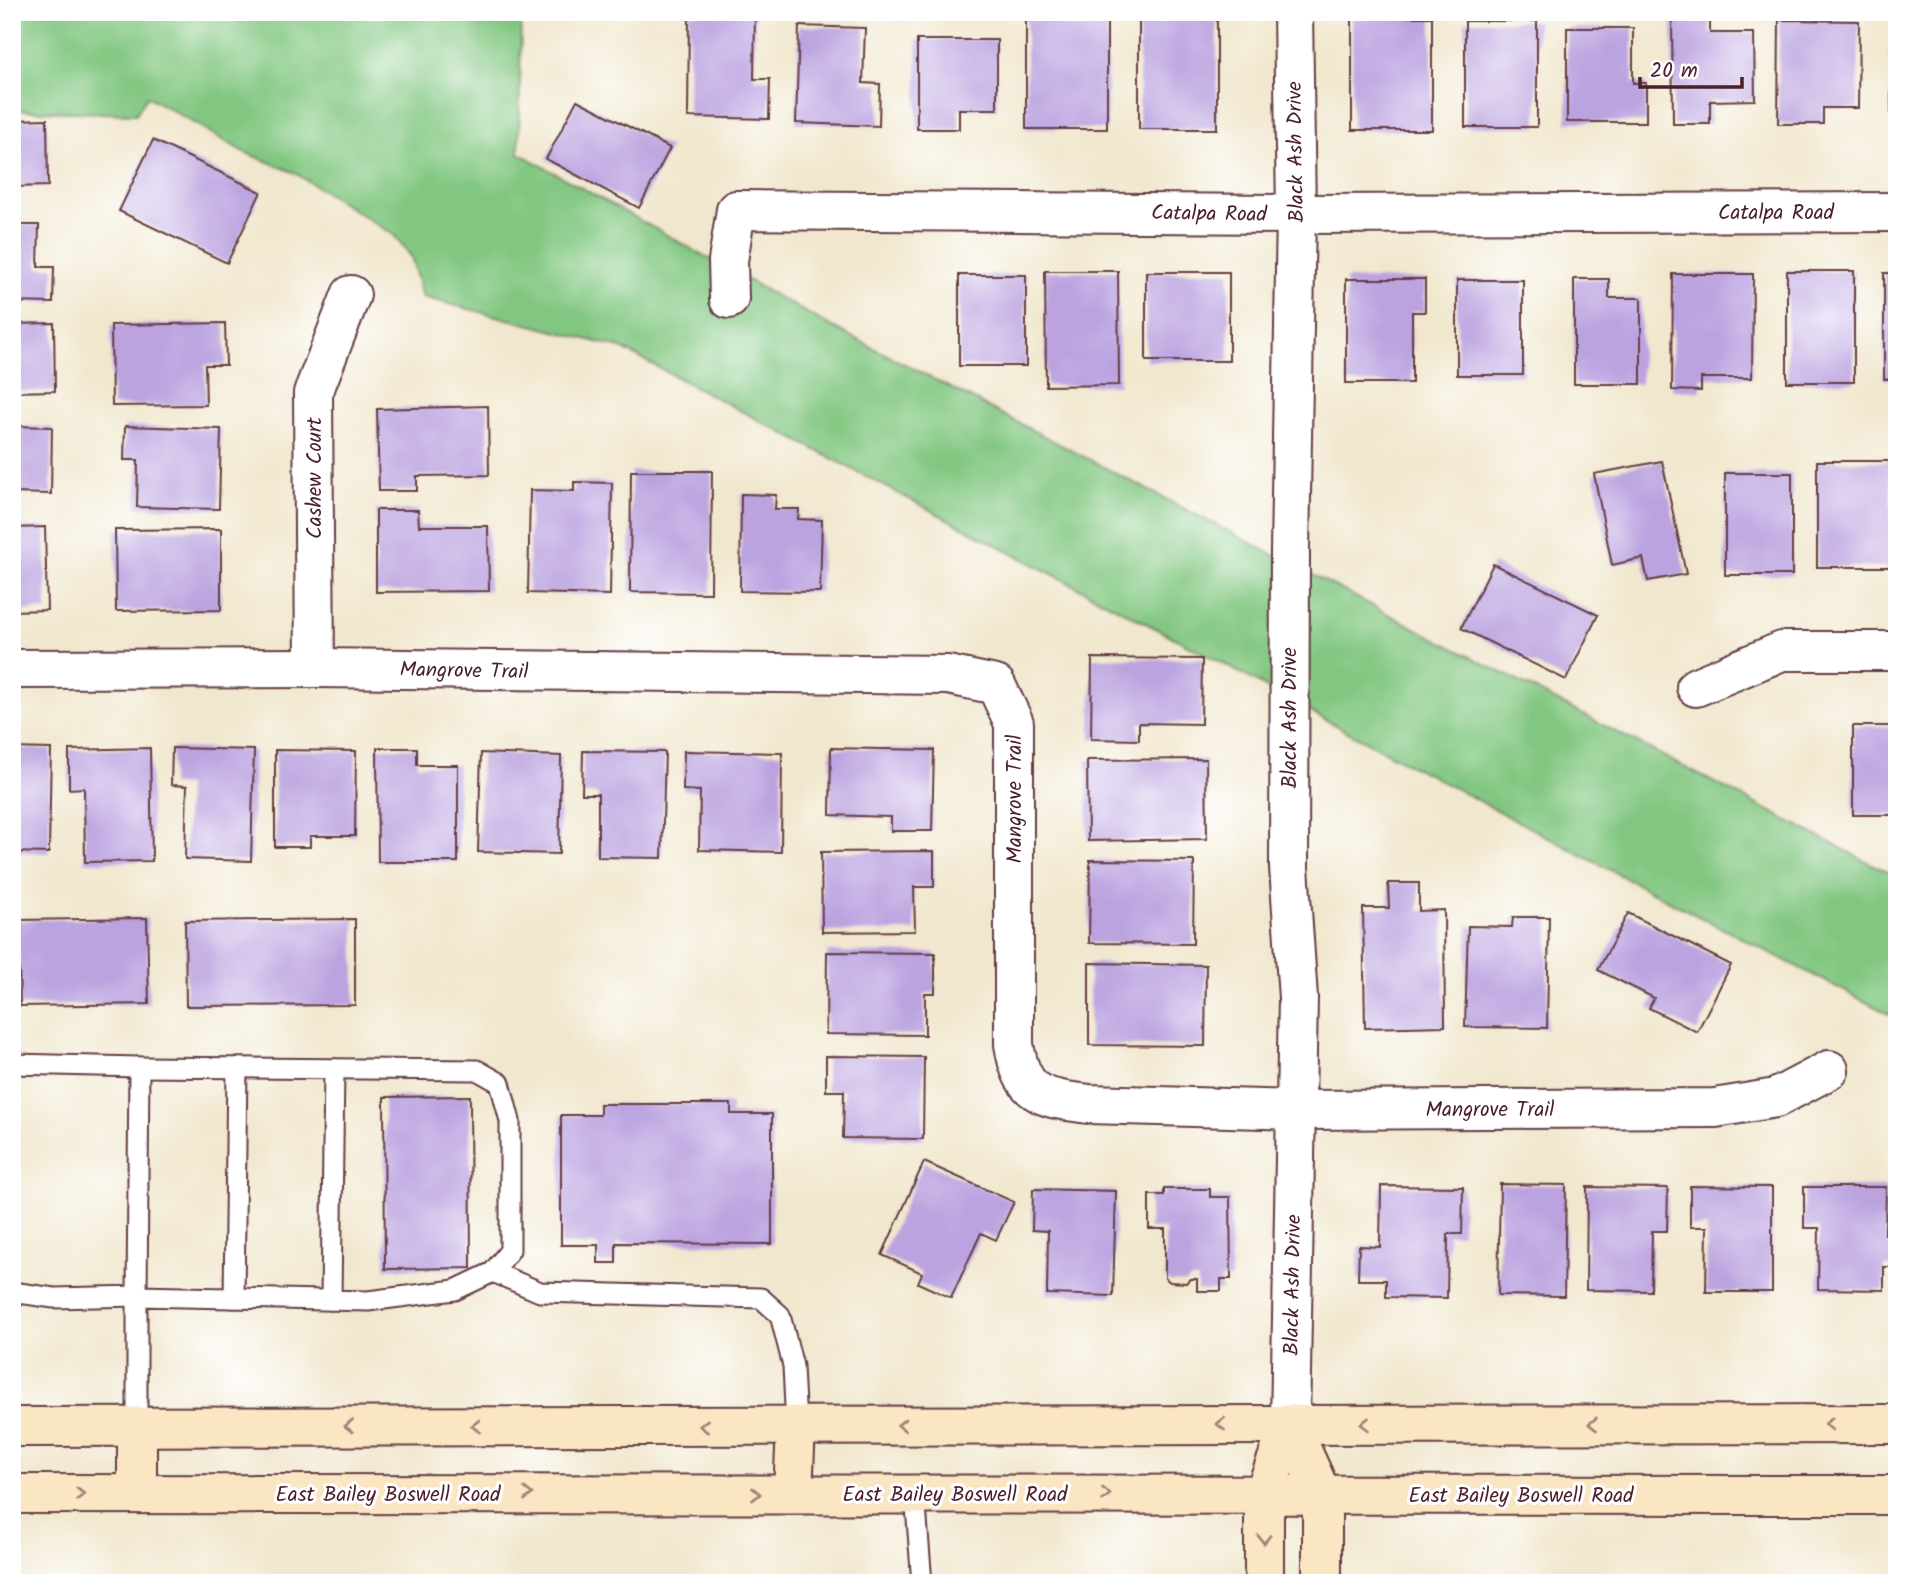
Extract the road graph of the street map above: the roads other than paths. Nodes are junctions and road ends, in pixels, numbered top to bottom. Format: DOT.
graph roads {
  1 [pos="1293,12"];
  2 [pos="1897,212"];
  3 [pos="1296,214"];
  4 [pos="351,295"];
  5 [pos="729,299"];
  6 [pos="1897,651"];
  7 [pos="315,668"];
  8 [pos="12,669"];
  9 [pos="1696,687"];
  10 [pos="12,1064"];
  11 [pos="139,1068"];
  12 [pos="237,1068"];
  13 [pos="334,1069"];
  14 [pos="1829,1070"];
  15 [pos="1296,1110"];
  16 [pos="493,1272"];
  17 [pos="12,1292"];
  18 [pos="137,1296"];
  19 [pos="234,1298"];
  20 [pos="331,1300"];
  21 [pos="1290,1424"];
  22 [pos="1897,1424"];
  23 [pos="796,1426"];
  24 [pos="12,1427"];
  25 [pos="137,1427"];
  26 [pos="12,1494"];
  27 [pos="137,1494"];
  28 [pos="793,1494"];
  29 [pos="915,1494"];
  30 [pos="1264,1494"];
  31 [pos="1897,1494"];
  32 [pos="1322,1495"];
  33 [pos="922,1583"];
  34 [pos="1264,1583"];
  35 [pos="1322,1583"];
  1 -- 3 [label="street, Black Ash Drive"];
  2 -- 3 [label="street, Catalpa Road"];
  3 -- 5 [label="street, Catalpa Road"];
  3 -- 15 [label="street, Black Ash Drive"];
  4 -- 7 [label="street, Cashew Court"];
  6 -- 9 [label="street"];
  7 -- 8 [label="street, Mangrove Trail"];
  7 -- 15 [label="street, Mangrove Trail"];
  10 -- 11 [label="lane"];
  11 -- 12 [label="lane"];
  11 -- 18 [label="lane"];
  12 -- 13 [label="lane"];
  12 -- 19 [label="lane"];
  13 -- 16 [label="lane"];
  13 -- 20 [label="lane"];
  14 -- 15 [label="street, Mangrove Trail"];
  15 -- 21 [label="street, Black Ash Drive"];
  16 -- 20 [label="lane"];
  16 -- 23 [label="lane"];
  17 -- 18 [label="lane"];
  18 -- 19 [label="lane"];
  18 -- 25 [label="lane"];
  19 -- 20 [label="lane"];
  22 -- 21 [label="main road, one-way"];
  21 -- 23 [label="main road, one-way"];
  21 -- 30 [label="main road"];
  21 -- 32 [label="main road"];
  23 -- 25 [label="main road, one-way"];
  23 -- 28 [label="main road"];
  24 -- 25 [label="main road"];
  25 -- 27 [label="main road"];
  26 -- 27 [label="main road, East Bailey Boswell Road, one-way"];
  27 -- 28 [label="main road, East Bailey Boswell Road, one-way"];
  28 -- 29 [label="main road, East Bailey Boswell Road"];
  29 -- 30 [label="main road, East Bailey Boswell Road, one-way"];
  29 -- 33 [label="lane"];
  30 -- 32 [label="main road, East Bailey Boswell Road"];
  30 -- 34 [label="main road, one-way"];
  31 -- 32 [label="main road, East Bailey Boswell Road"];
  32 -- 35 [label="main road"];
}
